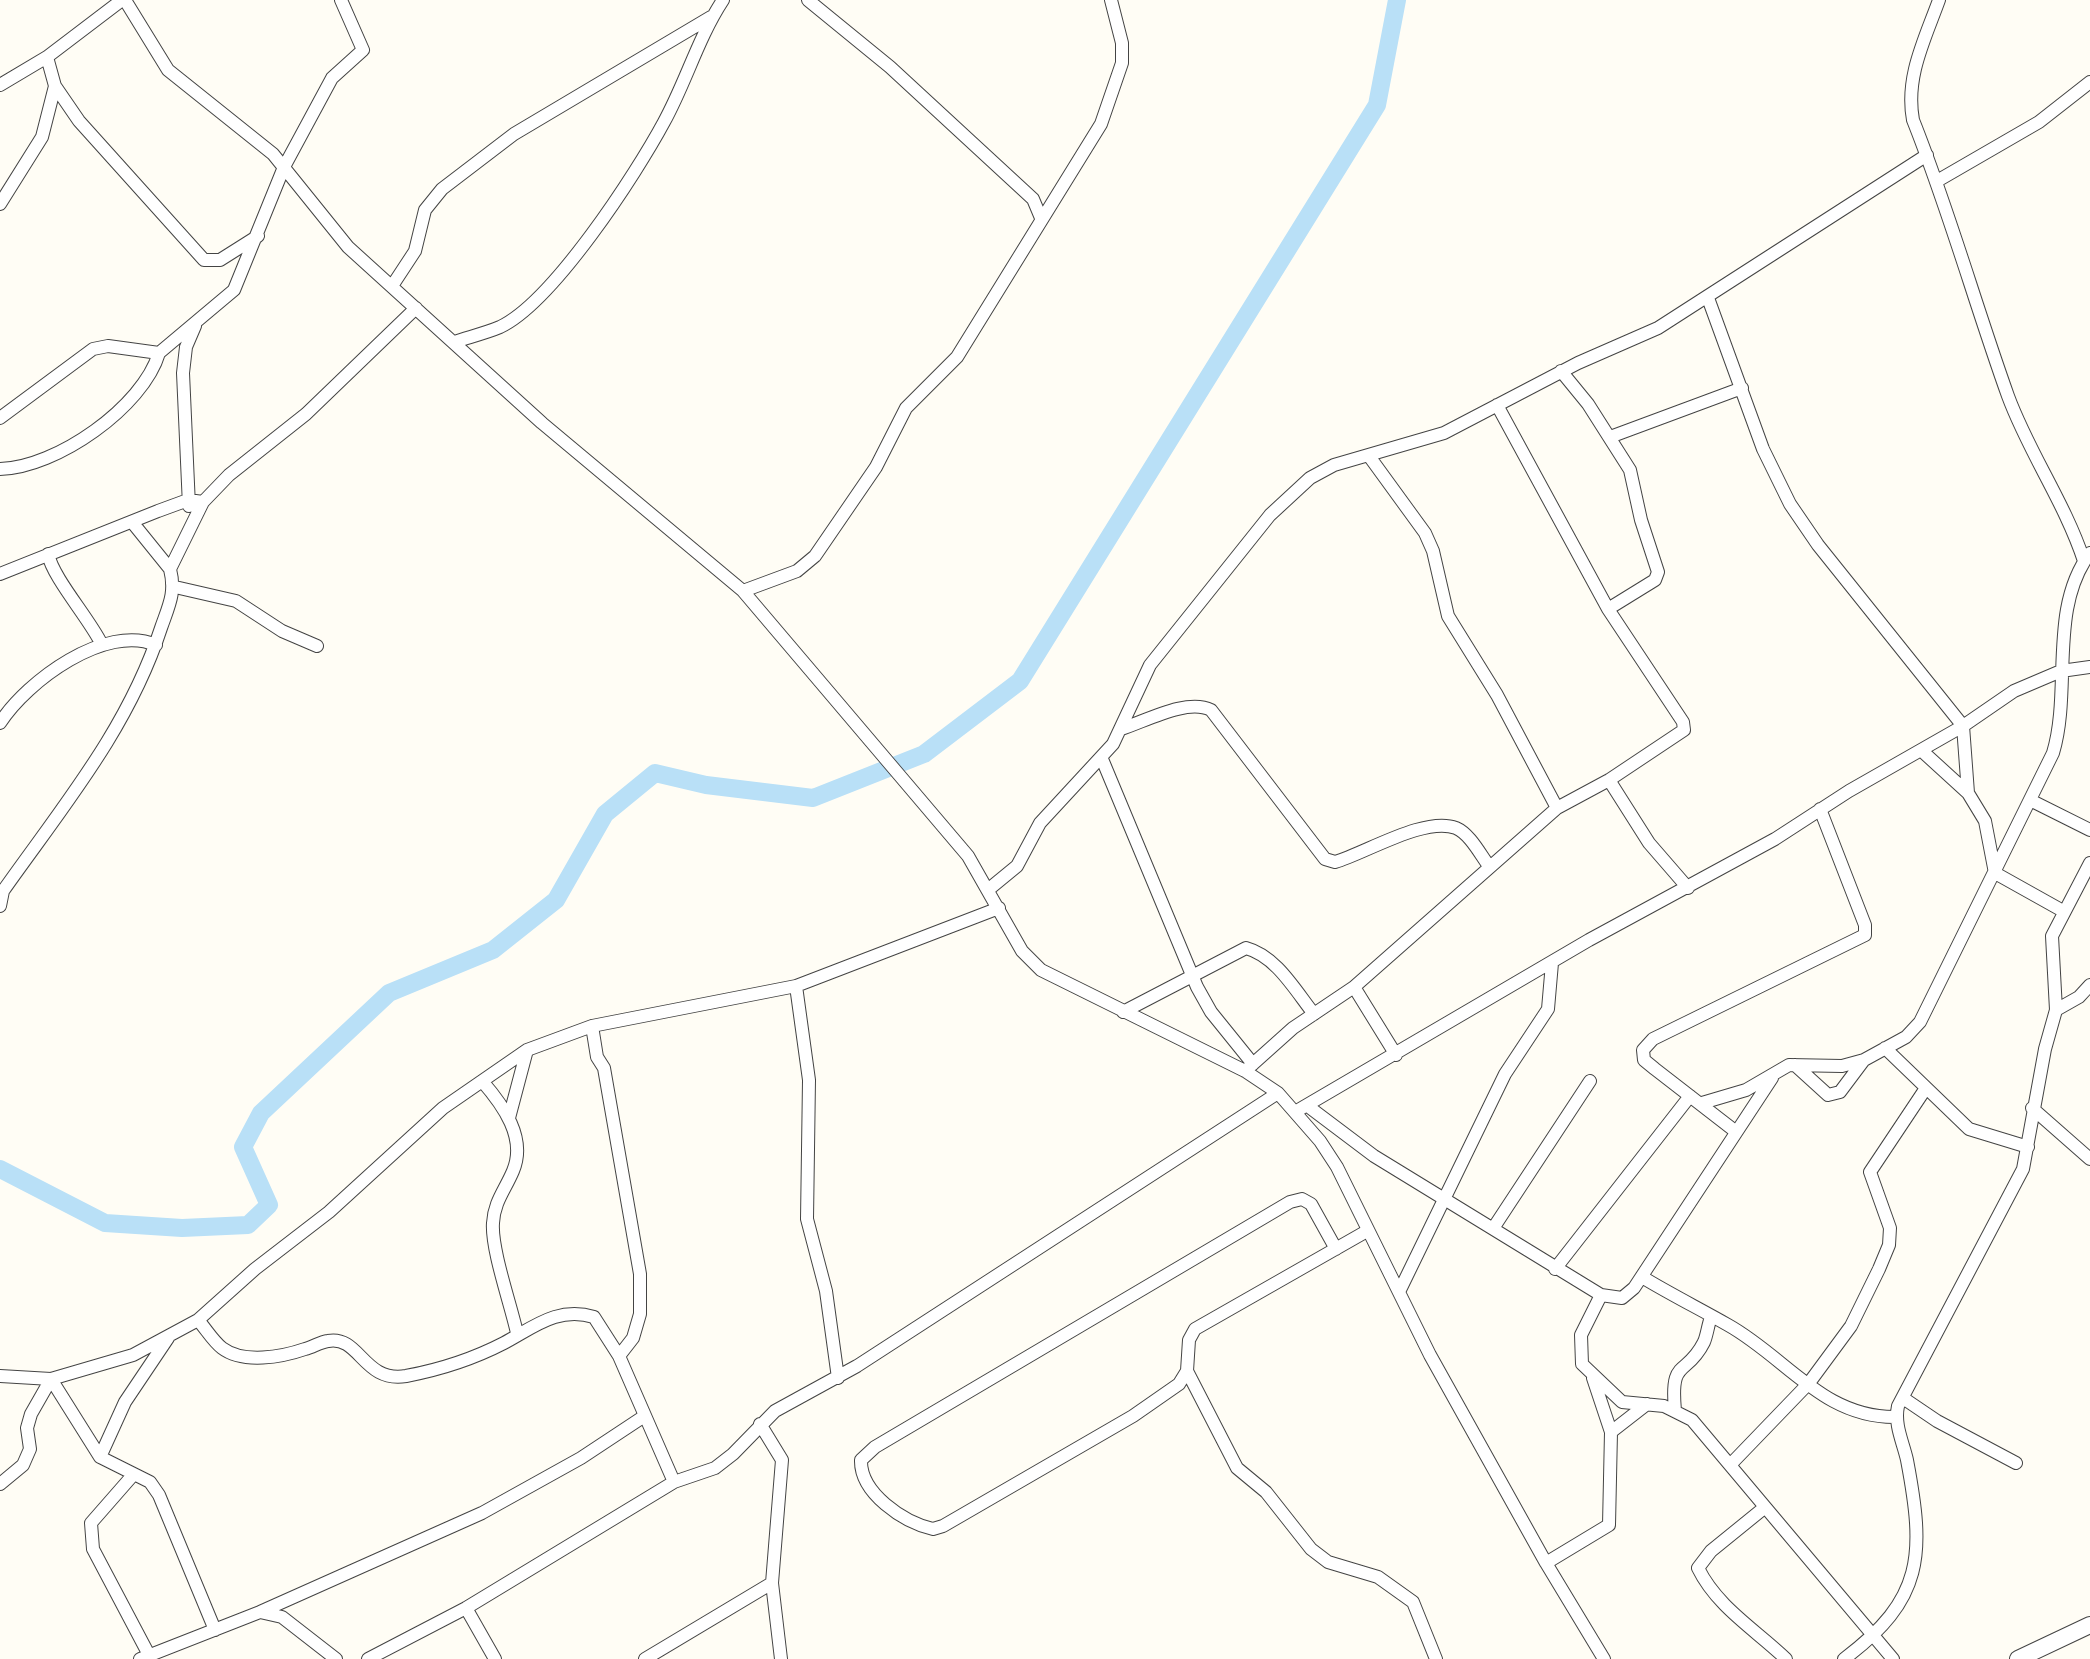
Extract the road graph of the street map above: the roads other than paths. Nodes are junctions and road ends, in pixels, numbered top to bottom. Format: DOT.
graph roads {
  1 [pos="123,0"];
  2 [pos="341,0"];
  3 [pos="723,0"];
  4 [pos="808,0"];
  5 [pos="1111,0"];
  6 [pos="1939,0"];
  7 [pos="711,17"];
  8 [pos="47,57"];
  9 [pos="2090,82"];
  10 [pos="0,85"];
  11 [pos="55,86"];
  12 [pos="1927,155"];
  13 [pos="284,167"];
  14 [pos="1937,181"];
  15 [pos="0,204"];
  16 [pos="1041,218"];
  17 [pos="258,236"];
  18 [pos="392,286"];
  19 [pos="1708,298"];
  20 [pos="416,308"];
  21 [pos="196,323"];
  22 [pos="454,342"];
  23 [pos="159,353"];
  24 [pos="1561,371"];
  25 [pos="1742,388"];
  26 [pos="1497,405"];
  27 [pos="0,418"];
  28 [pos="1610,437"];
  29 [pos="1369,456"];
  30 [pos="0,469"];
  31 [pos="188,500"];
  32 [pos="203,502"];
  33 [pos="132,522"];
  34 [pos="193,526"];
  35 [pos="48,554"];
  36 [pos="2087,557"];
  37 [pos="170,569"];
  38 [pos="0,574"];
  39 [pos="175,587"];
  40 [pos="743,591"];
  41 [pos="1608,609"];
  42 [pos="101,643"];
  43 [pos="156,645"];
  44 [pos="317,646"];
  45 [pos="2090,667"];
  46 [pos="2061,671"];
  47 [pos="0,723"];
  48 [pos="1963,726"];
  49 [pos="1121,729"];
  50 [pos="1922,751"];
  51 [pos="1102,759"];
  52 [pos="1609,780"];
  53 [pos="1968,793"];
  54 [pos="2030,800"];
  55 [pos="1557,808"];
  56 [pos="1820,809"];
  57 [pos="2090,830"];
  58 [pos="2090,863"];
  59 [pos="1489,866"];
  60 [pos="1995,873"];
  61 [pos="1688,888"];
  62 [pos="989,889"];
  63 [pos="0,906"];
  64 [pos="999,908"];
  65 [pos="2063,911"];
  66 [pos="1552,963"];
  67 [pos="1191,974"];
  68 [pos="2090,985"];
  69 [pos="796,986"];
  70 [pos="1354,987"];
  71 [pos="2056,1010"];
  72 [pos="1123,1012"];
  73 [pos="1314,1014"];
  74 [pos="592,1026"];
  75 [pos="1885,1048"];
  76 [pos="527,1050"];
  77 [pos="1396,1055"];
  78 [pos="1864,1060"];
  79 [pos="1795,1065"];
  80 [pos="1249,1068"];
  81 [pos="1776,1073"];
  82 [pos="482,1081"];
  83 [pos="1590,1081"];
  84 [pos="1926,1088"];
  85 [pos="1278,1093"];
  86 [pos="1690,1096"];
  87 [pos="1702,1103"];
  88 [pos="1309,1107"];
  89 [pos="2032,1108"];
  90 [pos="1295,1112"];
  91 [pos="509,1118"];
  92 [pos="1735,1131"];
  93 [pos="2028,1147"];
  94 [pos="2090,1159"];
  95 [pos="1447,1200"];
  96 [pos="1494,1227"];
  97 [pos="1367,1231"];
  98 [pos="1336,1249"];
  99 [pos="1555,1269"];
  100 [pos="1642,1277"];
  101 [pos="1399,1292"];
  102 [pos="1601,1295"];
  103 [pos="1711,1317"];
  104 [pos="198,1320"];
  105 [pos="517,1333"];
  106 [pos="168,1338"];
  107 [pos="619,1356"];
  108 [pos="1187,1371"];
  109 [pos="1592,1374"];
  110 [pos="0,1376"];
  111 [pos="838,1378"];
  112 [pos="51,1379"];
  113 [pos="1809,1383"];
  114 [pos="1903,1398"];
  115 [pos="1647,1403"];
  116 [pos="1675,1411"];
  117 [pos="643,1417"];
  118 [pos="1896,1417"];
  119 [pos="760,1424"];
  120 [pos="1611,1432"];
  121 [pos="100,1457"];
  122 [pos="2016,1463"];
  123 [pos="1730,1465"];
  124 [pos="133,1475"];
  125 [pos="674,1482"];
  126 [pos="0,1484"];
  127 [pos="1764,1508"];
  128 [pos="1546,1563"];
  129 [pos="772,1583"];
  130 [pos="466,1608"];
  131 [pos="260,1612"];
  132 [pos="2090,1625"];
  133 [pos="215,1630"];
  134 [pos="1875,1636"];
  135 [pos="144,1657"];
  136 [pos="336,1659"];
  137 [pos="368,1659"];
  138 [pos="495,1659"];
  139 [pos="645,1659"];
  140 [pos="781,1659"];
  141 [pos="1436,1659"];
  142 [pos="1604,1659"];
  143 [pos="1786,1659"];
  144 [pos="1844,1659"];
  145 [pos="1893,1659"];
  146 [pos="2018,1659"];
  1 -- 8 [label="street"];
  1 -- 13 [label="street"];
  2 -- 13 [label="street"];
  3 -- 7 [label="street"];
  4 -- 16 [label="street"];
  5 -- 16 [label="street"];
  6 -- 12 [label="street"];
  7 -- 18 [label="street"];
  7 -- 22 [label="street"];
  8 -- 10 [label="street"];
  8 -- 11 [label="street"];
  9 -- 14 [label="street"];
  11 -- 15 [label="street"];
  11 -- 17 [label="street"];
  12 -- 14 [label="street"];
  12 -- 19 [label="street"];
  13 -- 17 [label="street"];
  13 -- 18 [label="street"];
  14 -- 36 [label="street"];
  16 -- 40 [label="street"];
  17 -- 21 [label="street"];
  18 -- 20 [label="street"];
  19 -- 24 [label="street"];
  19 -- 25 [label="street"];
  20 -- 22 [label="street"];
  20 -- 32 [label="street"];
  21 -- 23 [label="street"];
  21 -- 31 [label="street"];
  22 -- 40 [label="street"];
  23 -- 27 [label="street"];
  23 -- 30 [label="street"];
  24 -- 26 [label="street"];
  24 -- 28 [label="street"];
  25 -- 28 [label="street"];
  25 -- 48 [label="street"];
  26 -- 29 [label="street"];
  26 -- 41 [label="street"];
  28 -- 41 [label="street"];
  29 -- 49 [label="street"];
  29 -- 55 [label="street"];
  31 -- 32 [label="street"];
  31 -- 33 [label="street"];
  31 -- 34 [label="street"];
  32 -- 34 [label="street"];
  33 -- 35 [label="street"];
  33 -- 37 [label="street"];
  34 -- 37 [label="street"];
  35 -- 38 [label="street"];
  35 -- 42 [label="street"];
  36 -- 46 [label="street"];
  37 -- 39 [label="street"];
  39 -- 43 [label="street"];
  39 -- 44 [label="street"];
  40 -- 62 [label="street"];
  41 -- 52 [label="street"];
  42 -- 43 [label="street"];
  42 -- 47 [label="street"];
  43 -- 63 [label="street"];
  45 -- 46 [label="street"];
  46 -- 48 [label="street"];
  46 -- 54 [label="street"];
  48 -- 50 [label="street"];
  48 -- 53 [label="street"];
  49 -- 51 [label="street"];
  49 -- 59 [label="street"];
  50 -- 53 [label="street"];
  50 -- 56 [label="street"];
  51 -- 62 [label="street"];
  51 -- 67 [label="street"];
  52 -- 55 [label="street"];
  52 -- 61 [label="street"];
  53 -- 60 [label="street"];
  54 -- 57 [label="street"];
  54 -- 60 [label="street"];
  55 -- 59 [label="street"];
  56 -- 61 [label="street"];
  56 -- 86 [label="street"];
  58 -- 65 [label="street"];
  59 -- 70 [label="street"];
  60 -- 65 [label="street"];
  60 -- 75 [label="street"];
  61 -- 66 [label="street"];
  62 -- 64 [label="street"];
  64 -- 69 [label="street"];
  64 -- 72 [label="street"];
  65 -- 71 [label="street"];
  66 -- 77 [label="street"];
  66 -- 95 [label="street"];
  67 -- 72 [label="street"];
  67 -- 73 [label="street"];
  67 -- 80 [label="street"];
  68 -- 71 [label="street"];
  69 -- 74 [label="street"];
  69 -- 111 [label="street"];
  70 -- 73 [label="street"];
  70 -- 77 [label="street"];
  71 -- 89 [label="street"];
  72 -- 80 [label="street"];
  73 -- 80 [label="street"];
  74 -- 76 [label="street"];
  74 -- 107 [label="street"];
  75 -- 78 [label="street"];
  75 -- 84 [label="street"];
  76 -- 82 [label="street"];
  76 -- 91 [label="street"];
  77 -- 88 [label="street"];
  78 -- 79 [label="street"];
  78 -- 79 [label="street"];
  79 -- 81 [label="street"];
  80 -- 85 [label="street"];
  81 -- 87 [label="street"];
  81 -- 92 [label="street"];
  82 -- 91 [label="street"];
  82 -- 104 [label="street"];
  83 -- 96 [label="street"];
  84 -- 93 [label="street"];
  84 -- 113 [label="street"];
  85 -- 90 [label="street"];
  85 -- 111 [label="street"];
  86 -- 87 [label="street"];
  86 -- 99 [label="street"];
  87 -- 92 [label="street"];
  88 -- 90 [label="street"];
  88 -- 95 [label="street"];
  89 -- 93 [label="street"];
  89 -- 94 [label="street"];
  90 -- 97 [label="street"];
  91 -- 105 [label="street"];
  92 -- 100 [label="street"];
  93 -- 114 [label="street"];
  95 -- 96 [label="street"];
  95 -- 101 [label="street"];
  96 -- 99 [label="street"];
  97 -- 98 [label="street"];
  97 -- 101 [label="street"];
  98 -- 108 [label="street"];
  98 -- 108 [label="street"];
  99 -- 102 [label="street"];
  100 -- 102 [label="street"];
  100 -- 103 [label="street"];
  101 -- 128 [label="street"];
  102 -- 109 [label="street"];
  103 -- 113 [label="street"];
  103 -- 116 [label="street"];
  104 -- 105 [label="street"];
  104 -- 106 [label="street"];
  105 -- 107 [label="street"];
  106 -- 112 [label="street"];
  106 -- 121 [label="street"];
  107 -- 117 [label="street"];
  108 -- 141 [label="street"];
  109 -- 115 [label="street"];
  109 -- 120 [label="street"];
  110 -- 112 [label="street"];
  111 -- 119 [label="street"];
  112 -- 121 [label="street"];
  112 -- 126 [label="street"];
  113 -- 118 [label="street"];
  113 -- 123 [label="street"];
  114 -- 118 [label="street"];
  114 -- 122 [label="street"];
  115 -- 116 [label="street"];
  115 -- 120 [label="street"];
  116 -- 123 [label="street"];
  117 -- 125 [label="street"];
  117 -- 131 [label="street"];
  118 -- 134 [label="street"];
  119 -- 125 [label="street"];
  119 -- 129 [label="street"];
  120 -- 128 [label="street"];
  121 -- 124 [label="street"];
  123 -- 127 [label="street"];
  124 -- 133 [label="street"];
  124 -- 135 [label="street"];
  125 -- 130 [label="street"];
  127 -- 134 [label="street"];
  127 -- 143 [label="street"];
  128 -- 142 [label="street"];
  129 -- 139 [label="street"];
  129 -- 140 [label="street"];
  130 -- 137 [label="street"];
  130 -- 138 [label="street"];
  131 -- 133 [label="street"];
  131 -- 136 [label="street"];
  132 -- 146 [label="street"];
  133 -- 135 [label="street"];
  134 -- 144 [label="street"];
  134 -- 145 [label="street"];
}
